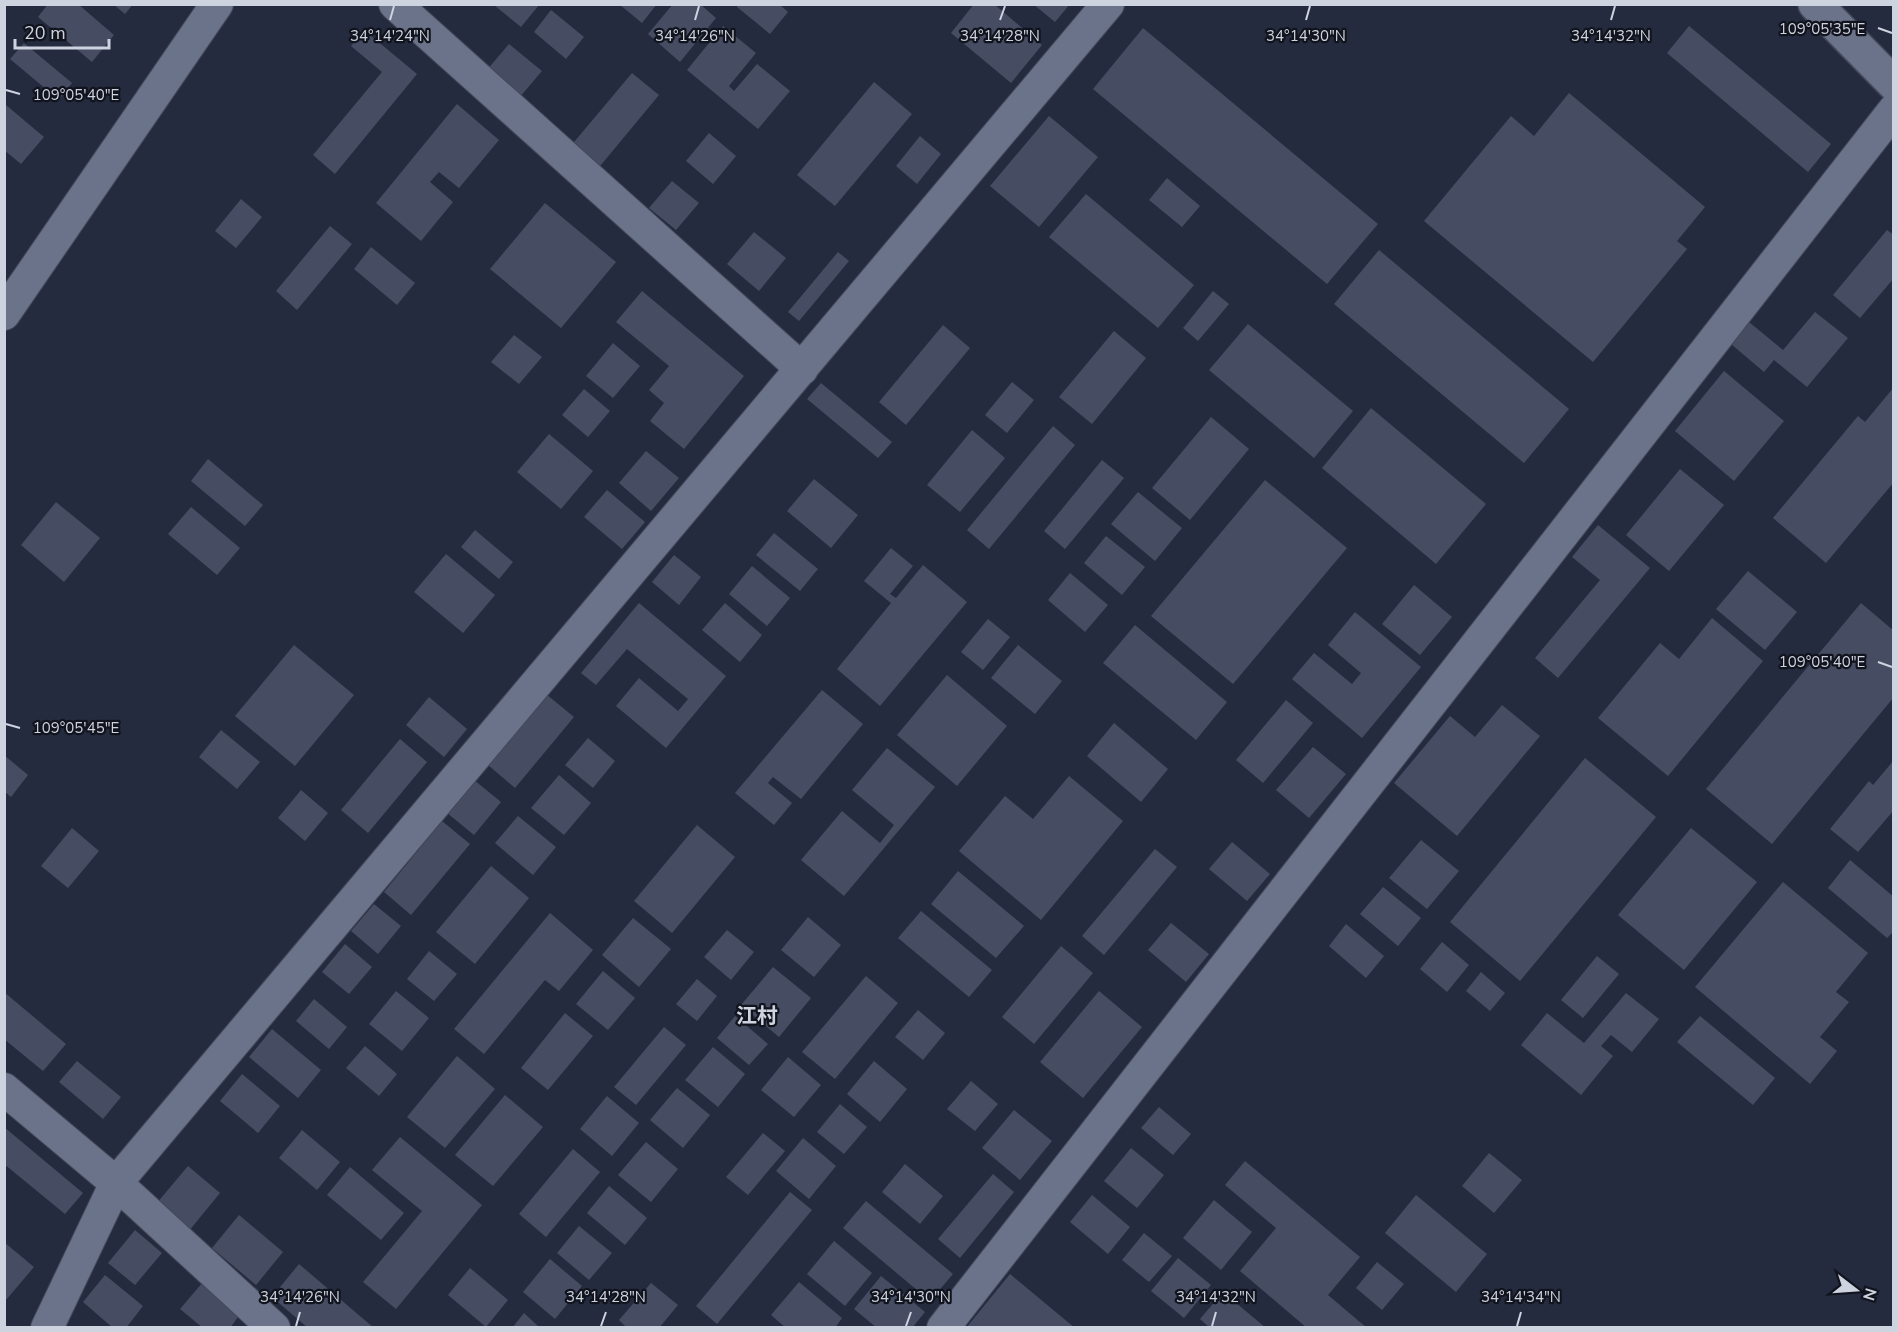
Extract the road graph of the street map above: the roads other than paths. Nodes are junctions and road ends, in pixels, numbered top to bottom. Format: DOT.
graph roads {
  1 [pos="217,4"];
  2 [pos="395,4"];
  3 [pos="1108,4"];
  4 [pos="1815,4"];
  5 [pos="1893,84"];
  6 [pos="1893,110"];
  7 [pos="4,314"];
  8 [pos="802,369"];
  9 [pos="4,1089"];
  10 [pos="116,1183"];
  11 [pos="47,1328"];
  12 [pos="274,1328"];
  13 [pos="943,1328"];
  1 -- 7 [label="street"];
  2 -- 8 [label="street"];
  3 -- 8 [label="street"];
  4 -- 5 [label="street"];
  6 -- 13 [label="street"];
  8 -- 10 [label="street"];
  9 -- 10 [label="street"];
  10 -- 11 [label="street"];
  10 -- 12 [label="street"];
}
